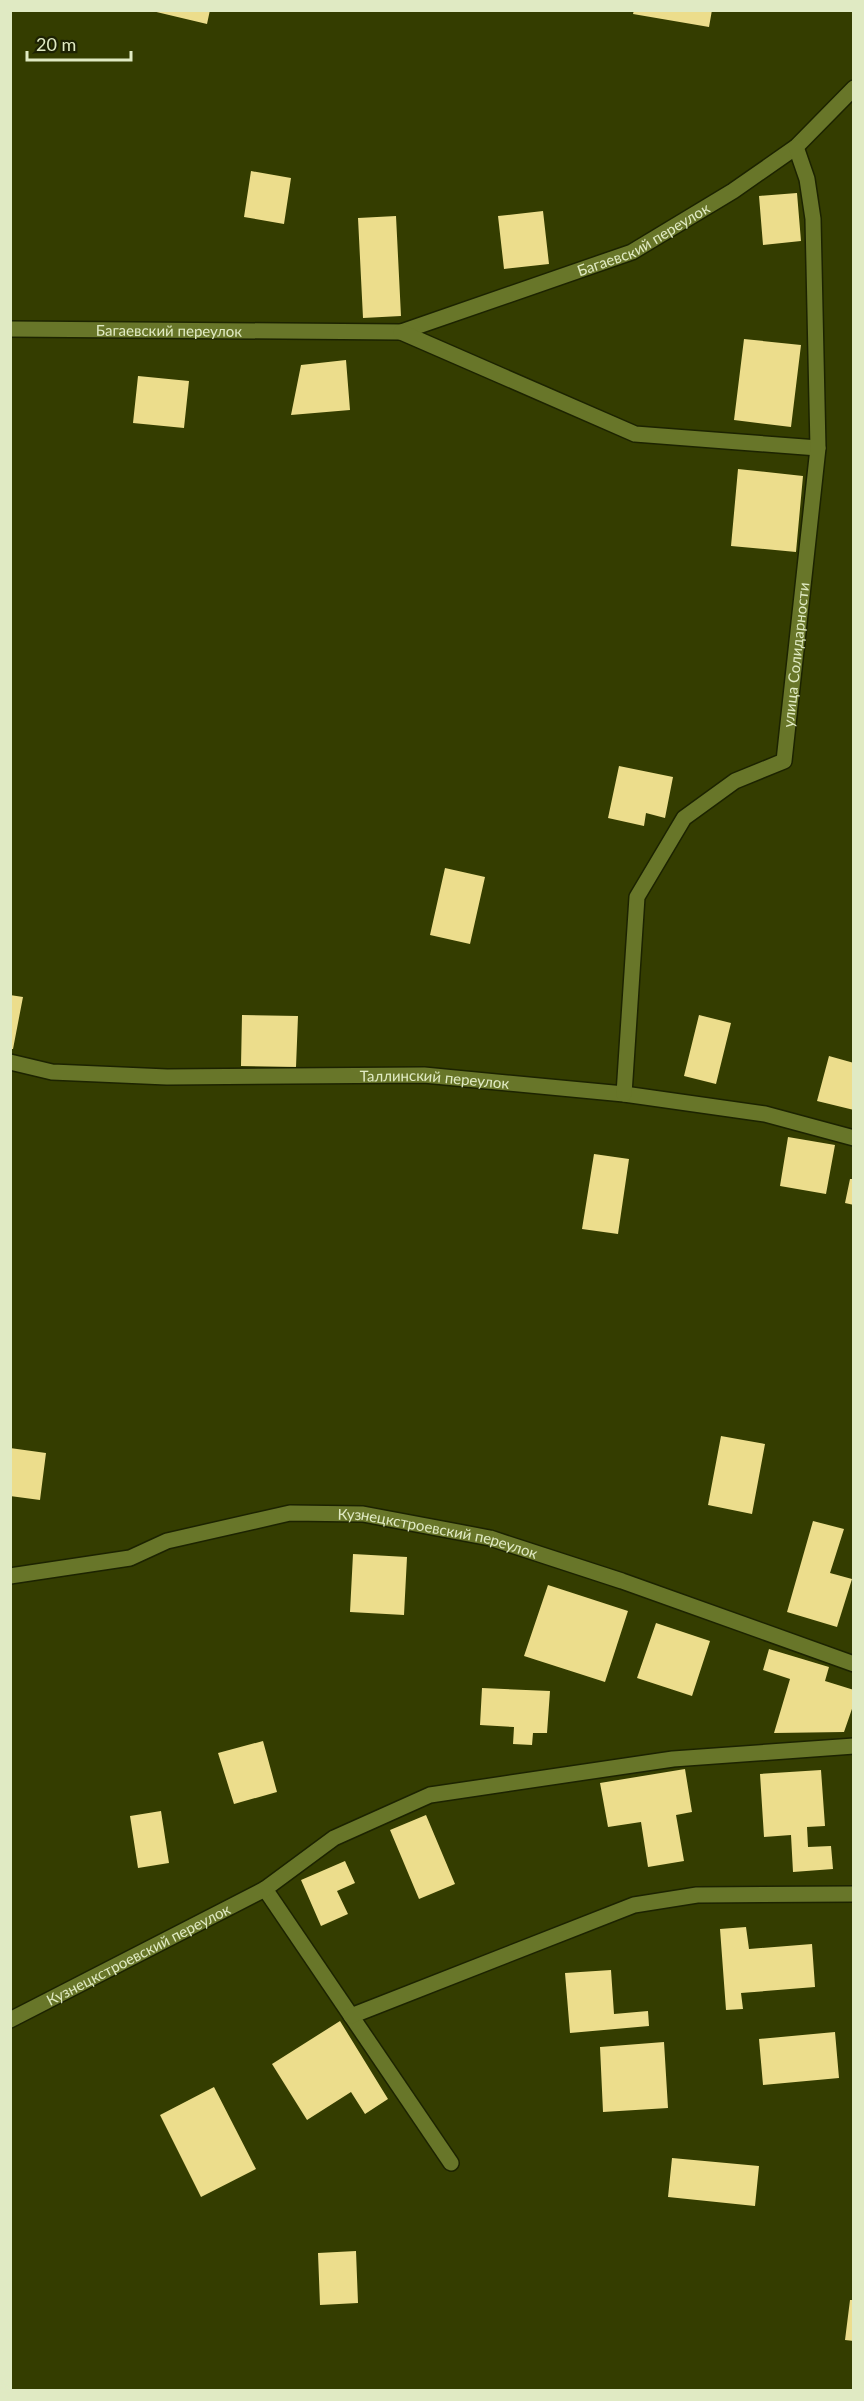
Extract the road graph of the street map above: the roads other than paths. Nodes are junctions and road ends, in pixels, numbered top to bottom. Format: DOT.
graph roads {
  1 [pos="854,88"];
  2 [pos="796,147"];
  3 [pos="10,329"];
  4 [pos="400,332"];
  5 [pos="818,448"];
  6 [pos="10,1062"];
  7 [pos="624,1094"];
  8 [pos="854,1138"];
  9 [pos="10,1576"];
  10 [pos="854,1664"];
  11 [pos="854,1746"];
  12 [pos="265,1889"];
  13 [pos="854,1894"];
  14 [pos="351,2016"];
  15 [pos="10,2020"];
  16 [pos="452,2163"];
  1 -- 2 [label="street, Багаевский переулок"];
  2 -- 4 [label="street, Багаевский переулок"];
  2 -- 5 [label="street, улица Солидарности"];
  3 -- 4 [label="street, Багаевский переулок"];
  4 -- 5 [label="street, Багаевский переулок"];
  5 -- 7 [label="street, улица Солидарности"];
  6 -- 7 [label="street, Таллинский переулок"];
  7 -- 8 [label="street, Таллинский переулок"];
  9 -- 10 [label="street, Кузнецкстроевский переулок"];
  11 -- 12 [label="street, Кузнецкстроевский переулок"];
  12 -- 14 [label="street"];
  12 -- 15 [label="street, Кузнецкстроевский переулок"];
  13 -- 14 [label="street"];
  14 -- 16 [label="street"];
}
